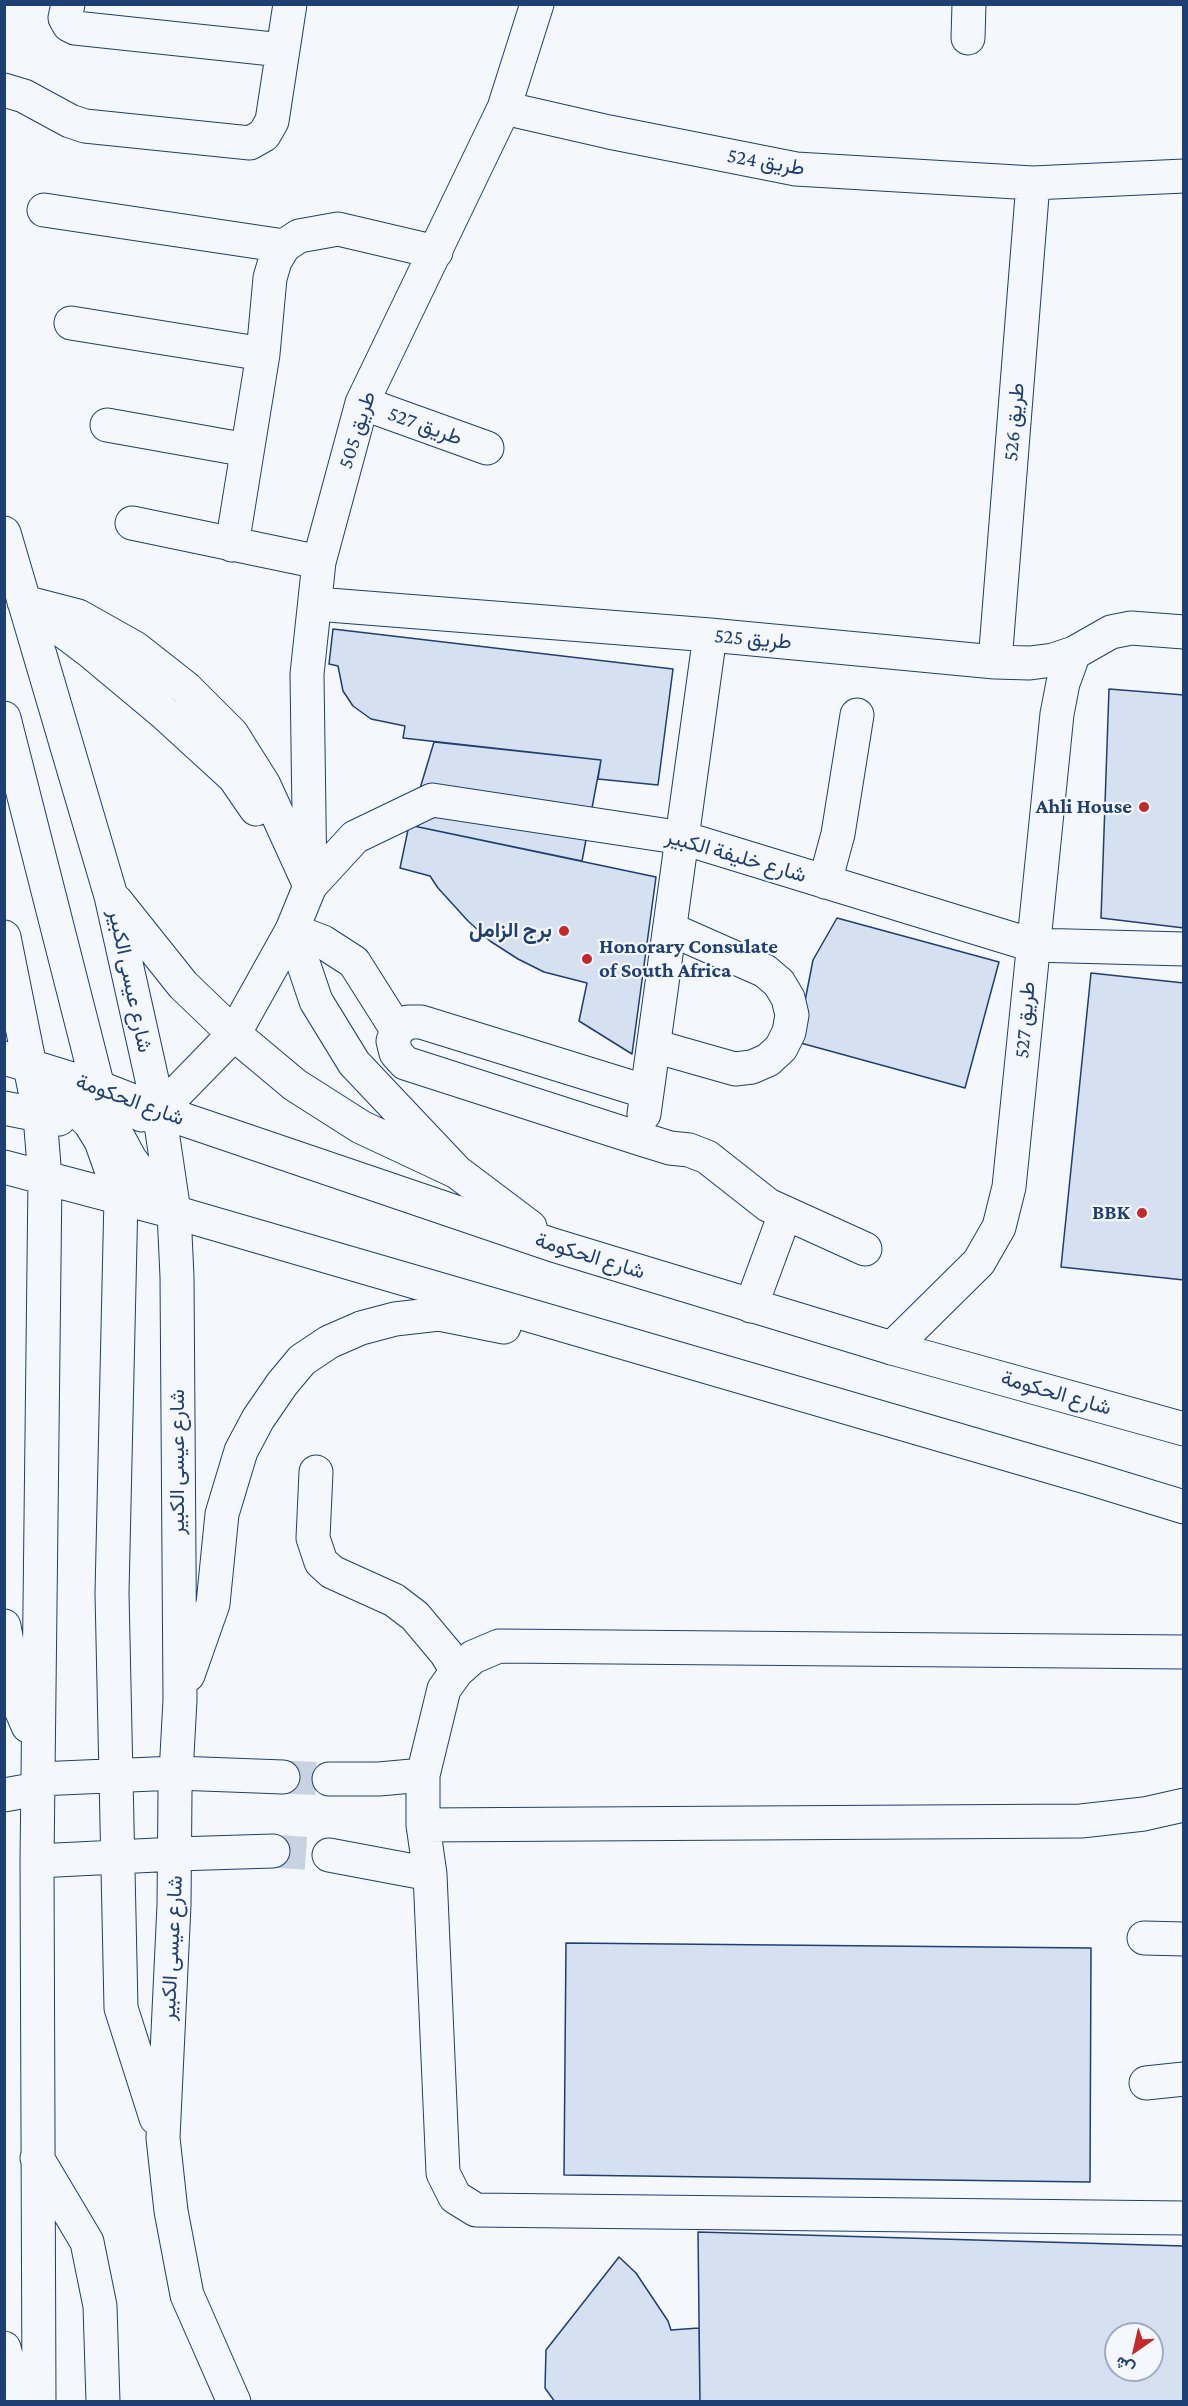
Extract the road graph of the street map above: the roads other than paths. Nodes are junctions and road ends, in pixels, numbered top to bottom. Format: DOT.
graph roads {
  1 [pos="68,4"];
  2 [pos="290,4"];
  3 [pos="537,4"];
  4 [pos="969,4"];
  5 [pos="968,38"];
  6 [pos="282,50"];
  7 [pos="4,90"];
  8 [pos="504,108"];
  9 [pos="1184,176"];
  10 [pos="1033,183"];
  11 [pos="44,210"];
  12 [pos="284,246"];
  13 [pos="436,252"];
  14 [pos="71,323"];
  15 [pos="263,354"];
  16 [pos="362,403"];
  17 [pos="107,425"];
  18 [pos="488,448"];
  19 [pos="247,450"];
  20 [pos="132,523"];
  21 [pos="4,533"];
  22 [pos="232,545"];
  23 [pos="319,562"];
  24 [pos="24,602"];
  25 [pos="316,604"];
  26 [pos="1184,632"];
  27 [pos="710,635"];
  28 [pos="1074,653"];
  29 [pos="995,662"];
  30 [pos="857,715"];
  31 [pos="4,718"];
  32 [pos="683,838"];
  33 [pos="825,882"];
  34 [pos="310,886"];
  35 [pos="111,896"];
  36 [pos="670,929"];
  37 [pos="292,930"];
  38 [pos="4,937"];
  39 [pos="1032,945"];
  40 [pos="1184,950"];
  41 [pos="397,1030"];
  42 [pos="234,1034"];
  43 [pos="654,1046"];
  44 [pos="18,1062"];
  45 [pos="98,1087"];
  46 [pos="647,1092"];
  47 [pos="4,1108"];
  48 [pos="159,1111"];
  49 [pos="40,1116"];
  50 [pos="100,1122"];
  51 [pos="641,1139"];
  52 [pos="4,1167"];
  53 [pos="457,1172"];
  54 [pos="45,1178"];
  55 [pos="121,1197"];
  56 [pos="174,1212"];
  57 [pos="785,1214"];
  58 [pos="553,1245"];
  59 [pos="866,1249"];
  60 [pos="751,1306"];
  61 [pos="892,1348"];
  62 [pos="732,1373"];
  63 [pos="1184,1429"];
  64 [pos="316,1472"];
  65 [pos="1184,1507"];
  66 [pos="4,1626"];
  67 [pos="1184,1652"];
  68 [pos="457,1671"];
  69 [pos="180,1700"];
  70 [pos="38,1773"];
  71 [pos="176,1773"];
  72 [pos="116,1775"];
  73 [pos="423,1775"];
  74 [pos="283,1777"];
  75 [pos="329,1779"];
  76 [pos="4,1795"];
  77 [pos="1184,1805"];
  78 [pos="423,1825"];
  79 [pos="273,1851"];
  80 [pos="176,1854"];
  81 [pos="329,1855"];
  82 [pos="117,1857"];
  83 [pos="36,1862"];
  84 [pos="430,1874"];
  85 [pos="1144,1938"];
  86 [pos="1184,1939"];
  87 [pos="1184,2079"];
  88 [pos="1146,2083"];
  89 [pos="163,2138"];
  90 [pos="36,2156"];
  91 [pos="1184,2218"];
  92 [pos="4,2348"];
  93 [pos="19,2402"];
  94 [pos="39,2402"];
  95 [pos="103,2402"];
  96 [pos="234,2402"];
  1 -- 6 [label="main road"];
  2 -- 6 [label="main road"];
  3 -- 8 [label="main road, طريق 505"];
  4 -- 5 [label="main road"];
  6 -- 7 [label="main road"];
  8 -- 10 [label="main road, طريق 524"];
  8 -- 13 [label="main road, طريق 505"];
  9 -- 10 [label="main road, طريق 524"];
  10 -- 29 [label="main road, طريق 526"];
  11 -- 12 [label="main road"];
  12 -- 13 [label="main road"];
  12 -- 15 [label="main road"];
  13 -- 16 [label="main road, طريق 505"];
  14 -- 15 [label="main road"];
  15 -- 19 [label="main road"];
  16 -- 18 [label="main road, طريق 527"];
  16 -- 23 [label="main road, طريق 505"];
  17 -- 19 [label="main road"];
  19 -- 22 [label="main road"];
  20 -- 22 [label="main road"];
  21 -- 24 [label="main road, شارع عيسى الكبير"];
  22 -- 23 [label="main road"];
  23 -- 25 [label="main road, طريق 505"];
  24 -- 34 [label="main road"];
  24 -- 35 [label="main road, شارع عيسى الكبير"];
  25 -- 27 [label="main road, طريق 525"];
  25 -- 34 [label="main road, طريق 505"];
  26 -- 28 [label="main road, طريق 525"];
  27 -- 29 [label="main road, طريق 525"];
  27 -- 32 [label="main road"];
  28 -- 29 [label="main road, طريق 525"];
  28 -- 39 [label="main road, طريق 527"];
  30 -- 33 [label="main road"];
  31 -- 45 [label="main road"];
  32 -- 33 [label="main road, شارع خليفة الكبير"];
  32 -- 34 [label="main road, شارع خليفة الكبير"];
  32 -- 36 [label="main road"];
  33 -- 39 [label="main road, شارع خليفة الكبير"];
  34 -- 37 [label="main road"];
  35 -- 42 [label="main road"];
  35 -- 48 [label="main road, شارع عيسى الكبير"];
  36 -- 43 [label="main road"];
  36 -- 43 [label="main road"];
  37 -- 41 [label="main road"];
  37 -- 42 [label="main road"];
  37 -- 53 [label="main road"];
  38 -- 44 [label="main road"];
  39 -- 40 [label="main road, شارع خليفة الكبير"];
  39 -- 61 [label="main road, طريق 527"];
  41 -- 46 [label="main road"];
  41 -- 51 [label="main road"];
  42 -- 48 [label="main road"];
  42 -- 53 [label="main road"];
  43 -- 46 [label="main road"];
  44 -- 45 [label="main road, شارع الحكومة"];
  44 -- 49 [label="main road"];
  44 -- 50 [label="main road"];
  45 -- 48 [label="main road, شارع الحكومة"];
  45 -- 50 [label="main road"];
  46 -- 51 [label="main road"];
  47 -- 49 [label="main road"];
  48 -- 50 [label="main road"];
  48 -- 56 [label="main road, شارع عيسى الكبير"];
  48 -- 58 [label="main road, شارع الحكومة"];
  49 -- 50 [label="main road"];
  49 -- 54 [label="main road"];
  50 -- 55 [label="main road"];
  50 -- 56 [label="main road"];
  51 -- 57 [label="main road"];
  52 -- 54 [label="main road"];
  53 -- 58 [label="main road"];
  54 -- 55 [label="main road"];
  54 -- 70 [label="main road"];
  55 -- 56 [label="main road"];
  55 -- 72 [label="main road"];
  56 -- 62 [label="main road"];
  56 -- 69 [label="main road, شارع عيسى الكبير"];
  57 -- 59 [label="main road"];
  57 -- 60 [label="main road"];
  58 -- 60 [label="main road, شارع الحكومة"];
  60 -- 61 [label="main road, شارع الحكومة"];
  61 -- 63 [label="main road, شارع الحكومة"];
  62 -- 65 [label="main road"];
  62 -- 69 [label="main road"];
  64 -- 68 [label="main road"];
  66 -- 70 [label="main road"];
  67 -- 68 [label="main road"];
  68 -- 73 [label="main road"];
  69 -- 71 [label="main road, شارع عيسى الكبير"];
  70 -- 72 [label="main road"];
  70 -- 76 [label="main road"];
  70 -- 83 [label="main road"];
  71 -- 72 [label="main road"];
  71 -- 74 [label="main road"];
  71 -- 80 [label="main road, شارع عيسى الكبير"];
  72 -- 82 [label="main road"];
  73 -- 75 [label="main road"];
  73 -- 78 [label="main road"];
  77 -- 78 [label="main road"];
  78 -- 84 [label="main road"];
  79 -- 80 [label="main road"];
  80 -- 82 [label="main road"];
  80 -- 89 [label="main road, شارع عيسى الكبير"];
  81 -- 84 [label="main road"];
  82 -- 83 [label="main road"];
  82 -- 89 [label="main road"];
  83 -- 90 [label="main road"];
  84 -- 91 [label="main road"];
  85 -- 86 [label="main road"];
  87 -- 88 [label="main road"];
  89 -- 96 [label="main road, شارع عيسى الكبير"];
  90 -- 94 [label="main road"];
  90 -- 95 [label="main road"];
  92 -- 93 [label="main road"];
}
